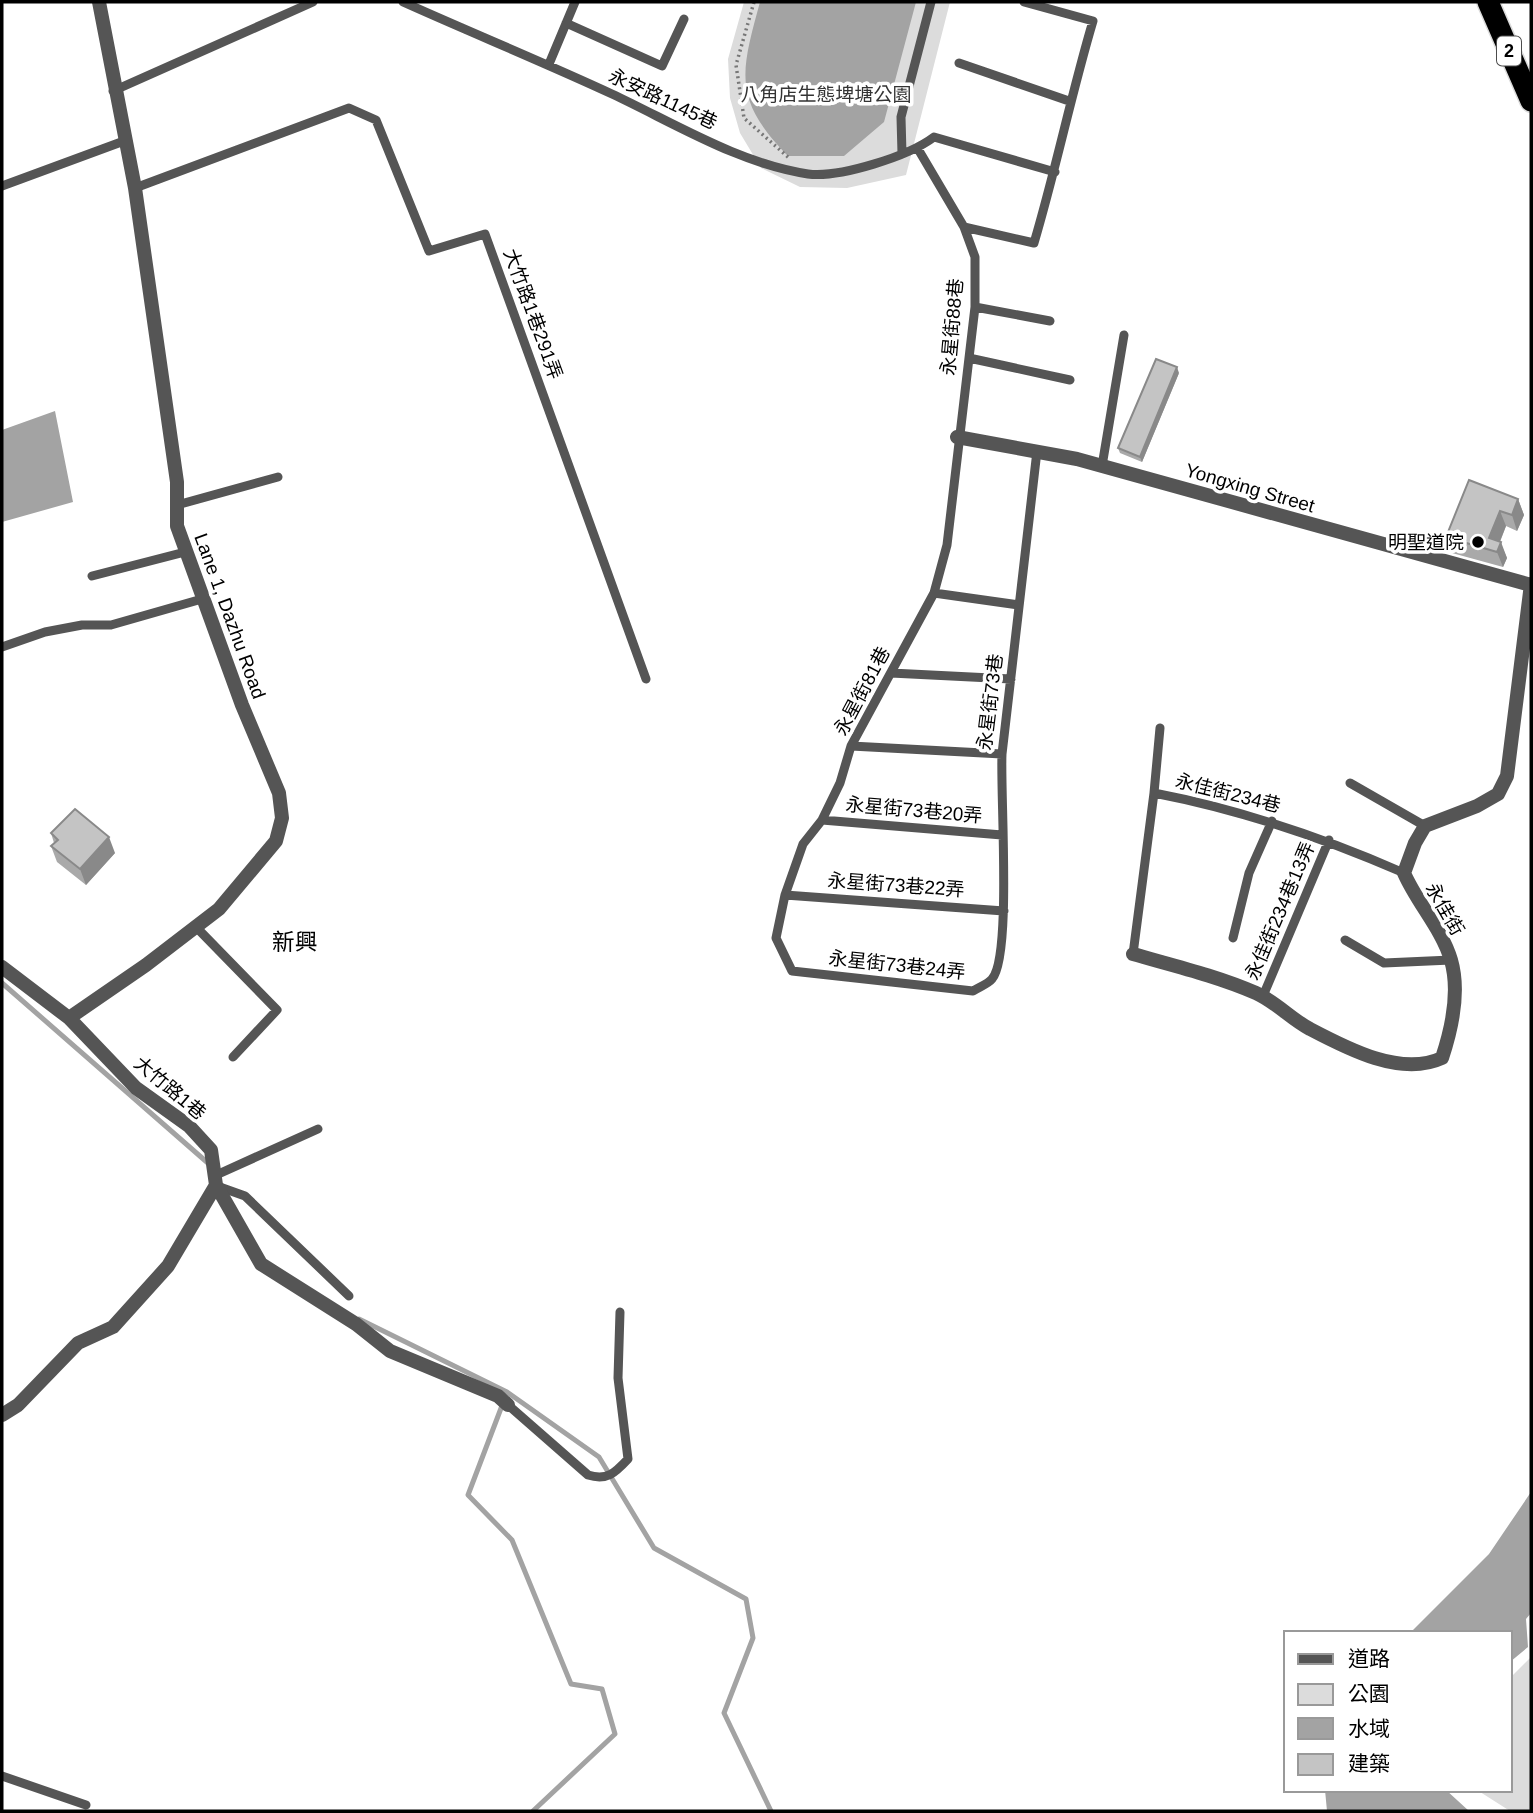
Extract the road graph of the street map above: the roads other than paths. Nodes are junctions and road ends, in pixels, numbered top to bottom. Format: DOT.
graph roads {
  1 [pos="99,2"];
  2 [pos="313,2"];
  3 [pos="403,2"];
  4 [pos="575,2"];
  5 [pos="930,2"];
  6 [pos="1024,2"];
  7 [pos="1488,2"];
  8 [pos="684,19"];
  9 [pos="566,23"];
  10 [pos="959,63"];
  11 [pos="549,64"];
  12 [pos="114,91"];
  13 [pos="1069,101"];
  14 [pos="1531,101"];
  15 [pos="124,141"];
  16 [pos="918,149"];
  17 [pos="902,154"];
  18 [pos="1055,172"];
  19 [pos="2,186"];
  20 [pos="135,188"];
  21 [pos="964,227"];
  22 [pos="975,307"];
  23 [pos="1050,321"];
  24 [pos="1124,335"];
  25 [pos="969,358"];
  26 [pos="1070,380"];
  27 [pos="957,437"];
  28 [pos="1037,451"];
  29 [pos="1102,466"];
  30 [pos="278,477"];
  31 [pos="177,505"];
  32 [pos="185,552"];
  33 [pos="92,576"];
  34 [pos="1531,585"];
  35 [pos="934,593"];
  36 [pos="202,599"];
  37 [pos="1019,605"];
  38 [pos="2,647"];
  39 [pos="891,673"];
  40 [pos="646,679"];
  41 [pos="1011,679"];
  42 [pos="1160,728"];
  43 [pos="852,746"];
  44 [pos="1002,754"];
  45 [pos="1350,783"];
  46 [pos="1154,793"];
  47 [pos="822,820"];
  48 [pos="1272,821"];
  49 [pos="1425,826"];
  50 [pos="1002,835"];
  51 [pos="1329,840"];
  52 [pos="1404,873"];
  53 [pos="785,895"];
  54 [pos="1004,911"];
  55 [pos="195,927"];
  56 [pos="1233,938"];
  57 [pos="1345,940"];
  58 [pos="781,954"];
  59 [pos="1133,954"];
  60 [pos="1001,957"];
  61 [pos="1451,960"];
  62 [pos="2,967"];
  63 [pos="1263,996"];
  64 [pos="69,1018"];
  65 [pos="233,1057"];
  66 [pos="318,1129"];
  67 [pos="217,1179"];
  68 [pos="349,1296"];
  69 [pos="620,1312"];
  70 [pos="503,1400"];
  71 [pos="2,1415"];
  72 [pos="2,1776"];
  73 [pos="86,1805"];
  1 -- 12 [label="street, Lane 1, Dazhu Road"];
  2 -- 12 [label="lane"];
  3 -- 11 [label="lane, 永安路1145巷"];
  4 -- 9 [label="lane"];
  5 -- 17 [label="lane"];
  6 -- 13 [label="lane"];
  7 -- 14 [label="highway, 2"];
  8 -- 9 [label="lane"];
  9 -- 11 [label="lane"];
  10 -- 13 [label="lane"];
  11 -- 17 [label="lane, 永安路1145巷"];
  12 -- 15 [label="street, Lane 1, Dazhu Road"];
  13 -- 18 [label="lane"];
  15 -- 19 [label="lane"];
  15 -- 20 [label="street, Lane 1, Dazhu Road"];
  16 -- 17 [label="lane, 永安路1145巷"];
  16 -- 18 [label="lane, 永安路1145巷"];
  16 -- 21 [label="lane, 永星街88巷"];
  18 -- 21 [label="lane"];
  20 -- 31 [label="street, Lane 1, Dazhu Road"];
  20 -- 40 [label="lane, 大竹路1巷291弄"];
  21 -- 22 [label="lane, 永星街88巷"];
  22 -- 23 [label="lane"];
  22 -- 25 [label="lane, 永星街88巷"];
  24 -- 29 [label="lane"];
  25 -- 26 [label="lane"];
  25 -- 27 [label="lane, 永星街88巷"];
  27 -- 28 [label="street, Yongxing Street"];
  27 -- 35 [label="lane, 永星街81巷"];
  28 -- 29 [label="street, Yongxing Street"];
  28 -- 37 [label="lane, 永星街73巷"];
  29 -- 34 [label="street, Yongxing Street"];
  30 -- 31 [label="lane"];
  31 -- 32 [label="street, Lane 1, Dazhu Road"];
  32 -- 33 [label="lane"];
  32 -- 36 [label="street, Lane 1, Dazhu Road"];
  34 -- 49 [label="street"];
  35 -- 37 [label="lane"];
  35 -- 39 [label="lane, 永星街81巷"];
  36 -- 38 [label="lane"];
  36 -- 55 [label="street, Lane 1, Dazhu Road"];
  37 -- 41 [label="lane, 永星街73巷"];
  39 -- 41 [label="lane"];
  39 -- 43 [label="lane, 永星街81巷"];
  41 -- 44 [label="lane, 永星街73巷"];
  42 -- 46 [label="lane"];
  43 -- 44 [label="lane"];
  43 -- 47 [label="lane, 永星街81巷"];
  44 -- 50 [label="lane, 永星街73巷"];
  45 -- 49 [label="lane"];
  46 -- 48 [label="lane, 永佳街234巷"];
  46 -- 59 [label="lane, 永佳街234巷"];
  47 -- 50 [label="lane, 永星街73巷20弄"];
  47 -- 53 [label="lane, 永星街81巷"];
  48 -- 51 [label="lane, 永佳街234巷"];
  48 -- 56 [label="lane"];
  49 -- 52 [label="street, 永佳街"];
  50 -- 54 [label="lane, 永星街73巷"];
  51 -- 52 [label="lane, 永佳街234巷"];
  51 -- 63 [label="lane, 永佳街234巷13弄"];
  52 -- 61 [label="street, 永佳街"];
  53 -- 54 [label="lane, 永星街73巷22弄"];
  53 -- 58 [label="lane, 永星街81巷"];
  54 -- 60 [label="lane, 永星街73巷"];
  55 -- 64 [label="street, Lane 1, Dazhu Road"];
  55 -- 65 [label="lane"];
  57 -- 61 [label="lane"];
  58 -- 60 [label="lane, 永星街73巷24弄"];
  59 -- 63 [label="street, 永佳街"];
  61 -- 63 [label="street, 永佳街"];
  62 -- 64 [label="street, 大竹路1巷"];
  64 -- 67 [label="street, 大竹路1巷"];
  66 -- 67 [label="lane"];
  67 -- 68 [label="lane"];
  67 -- 70 [label="street"];
  67 -- 71 [label="street"];
  69 -- 70 [label="lane"];
  72 -- 73 [label="lane"];
}
